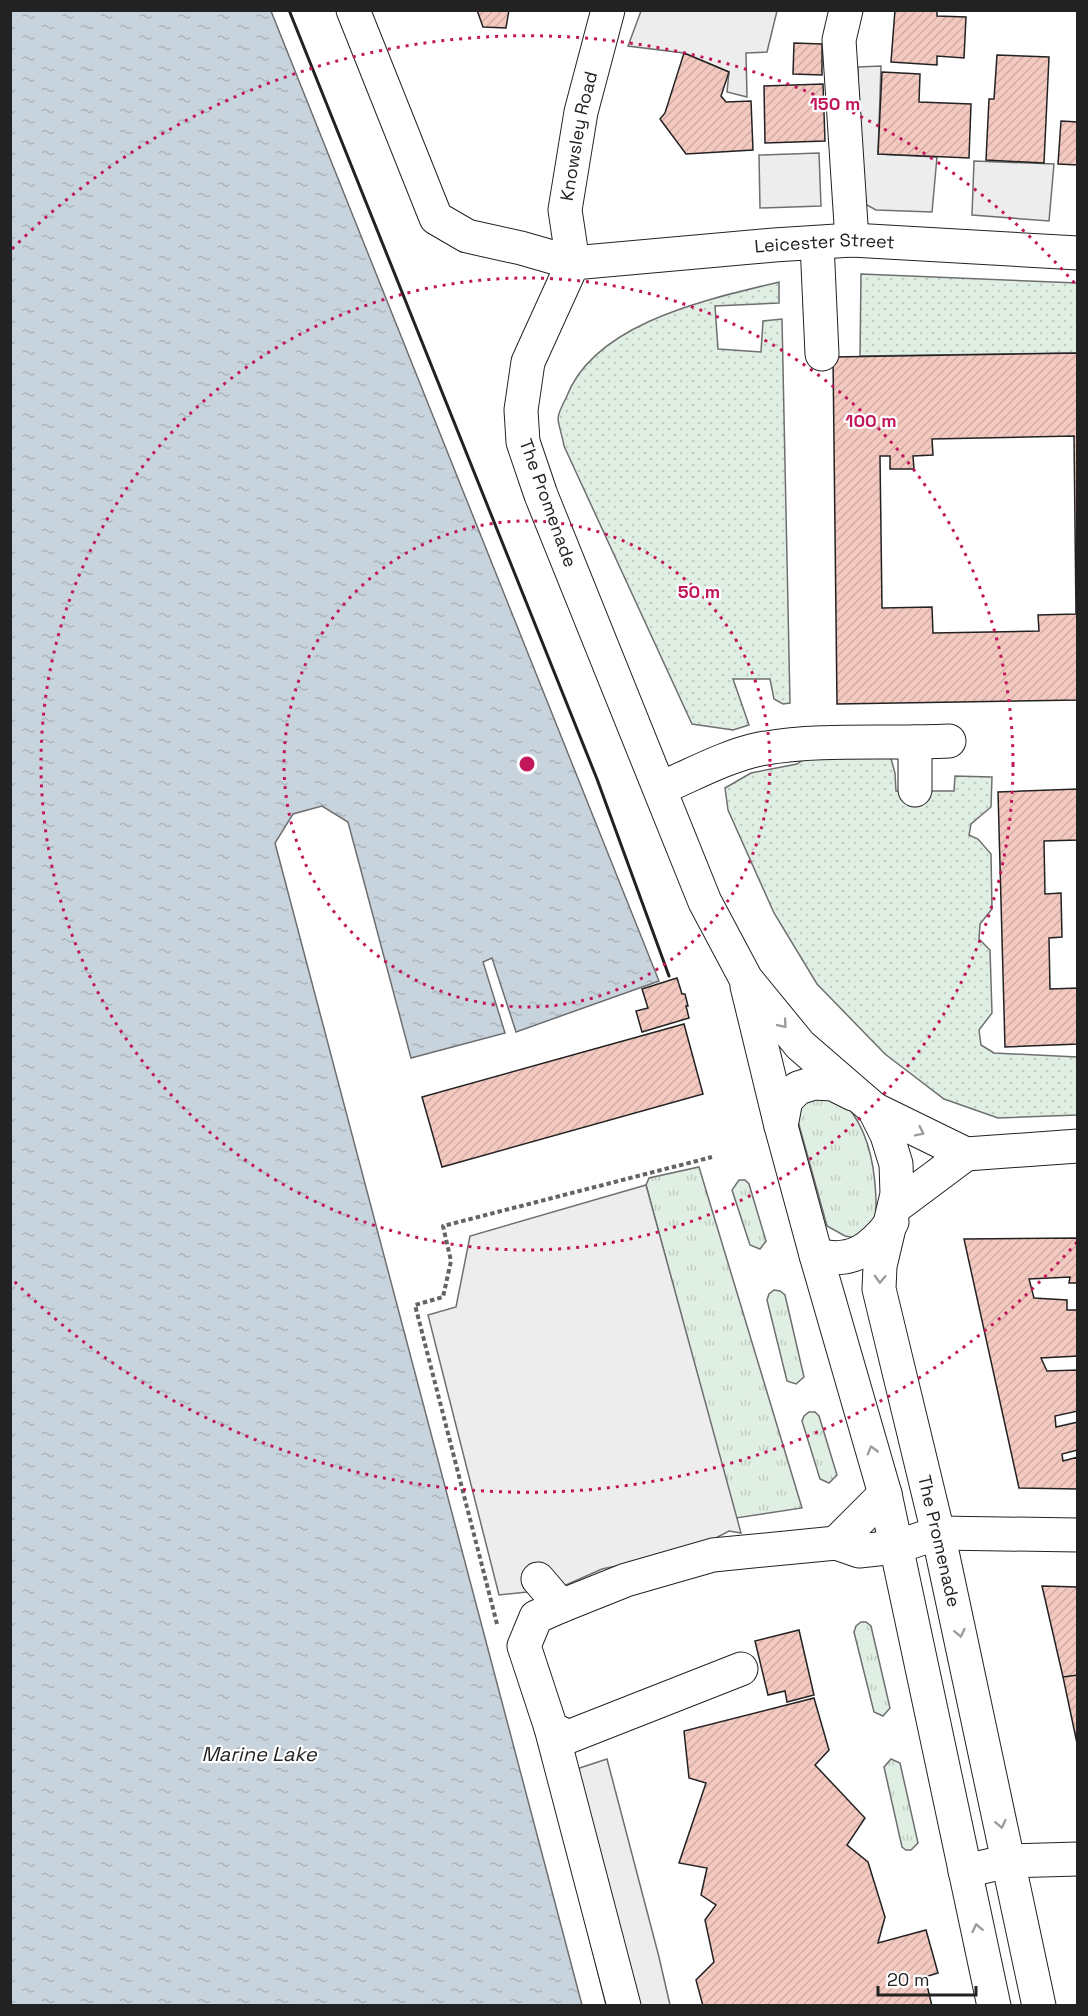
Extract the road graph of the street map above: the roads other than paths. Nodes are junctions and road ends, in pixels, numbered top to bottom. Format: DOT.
graph roads {
  1 [pos="353,10"];
  2 [pos="608,10"];
  3 [pos="846,10"];
  4 [pos="852,240"];
  5 [pos="817,243"];
  6 [pos="1077,253"];
  7 [pos="573,263"];
  8 [pos="822,354"];
  9 [pos="949,741"];
  10 [pos="915,742"];
  11 [pos="661,788"];
  12 [pos="915,790"];
  13 [pos="746,978"];
  14 [pos="868,1104"];
  15 [pos="781,1126"];
  16 [pos="1077,1146"];
  17 [pos="966,1154"];
  18 [pos="894,1215"];
  19 [pos="816,1255"];
  20 [pos="885,1494"];
  21 [pos="938,1533"];
  22 [pos="1077,1535"];
  23 [pos="836,1543"];
  24 [pos="896,1547"];
  25 [pos="538,1579"];
  26 [pos="561,1606"];
  27 [pos="741,1670"];
  28 [pos="979,1722"];
  29 [pos="934,1726"];
  30 [pos="551,1728"];
  31 [pos="1077,1859"];
  32 [pos="1009,1861"];
  33 [pos="965,1871"];
  34 [pos="624,2006"];
  35 [pos="994,2006"];
  36 [pos="1039,2006"];
  1 -- 7 [label="main road"];
  2 -- 7 [label="main road, Knowsley Road"];
  3 -- 4 [label="main road"];
  4 -- 5 [label="main road, Leicester Street"];
  4 -- 6 [label="main road, Leicester Street"];
  5 -- 7 [label="main road, Leicester Street"];
  5 -- 8 [label="main road"];
  7 -- 11 [label="main road, The Promenade"];
  9 -- 10 [label="main road"];
  10 -- 11 [label="main road"];
  10 -- 12 [label="main road"];
  11 -- 13 [label="main road, The Promenade"];
  13 -- 14 [label="main road, The Promenade, one-way"];
  13 -- 15 [label="main road, The Promenade"];
  14 -- 15 [label="main road, The Promenade"];
  14 -- 17 [label="main road, one-way"];
  14 -- 18 [label="main road, The Promenade"];
  15 -- 19 [label="main road, The Promenade"];
  16 -- 17 [label="main road"];
  17 -- 18 [label="main road"];
  18 -- 19 [label="main road"];
  18 -- 21 [label="main road, The Promenade, one-way"];
  20 -- 19 [label="main road, The Promenade, one-way"];
  20 -- 23 [label="main road"];
  20 -- 24 [label="main road, The Promenade"];
  21 -- 22 [label="main road"];
  21 -- 24 [label="main road"];
  21 -- 28 [label="main road, The Promenade, one-way"];
  23 -- 24 [label="main road"];
  23 -- 26 [label="main road"];
  24 -- 29 [label="main road, The Promenade"];
  25 -- 26 [label="main road"];
  26 -- 30 [label="main road"];
  27 -- 30 [label="main road"];
  28 -- 29 [label="main road"];
  28 -- 32 [label="main road, The Promenade, one-way"];
  29 -- 33 [label="main road, The Promenade"];
  30 -- 34 [label="main road"];
  31 -- 32 [label="main road"];
  32 -- 33 [label="main road"];
  32 -- 36 [label="main road, The Promenade"];
  35 -- 33 [label="main road, The Promenade, one-way"];
}
